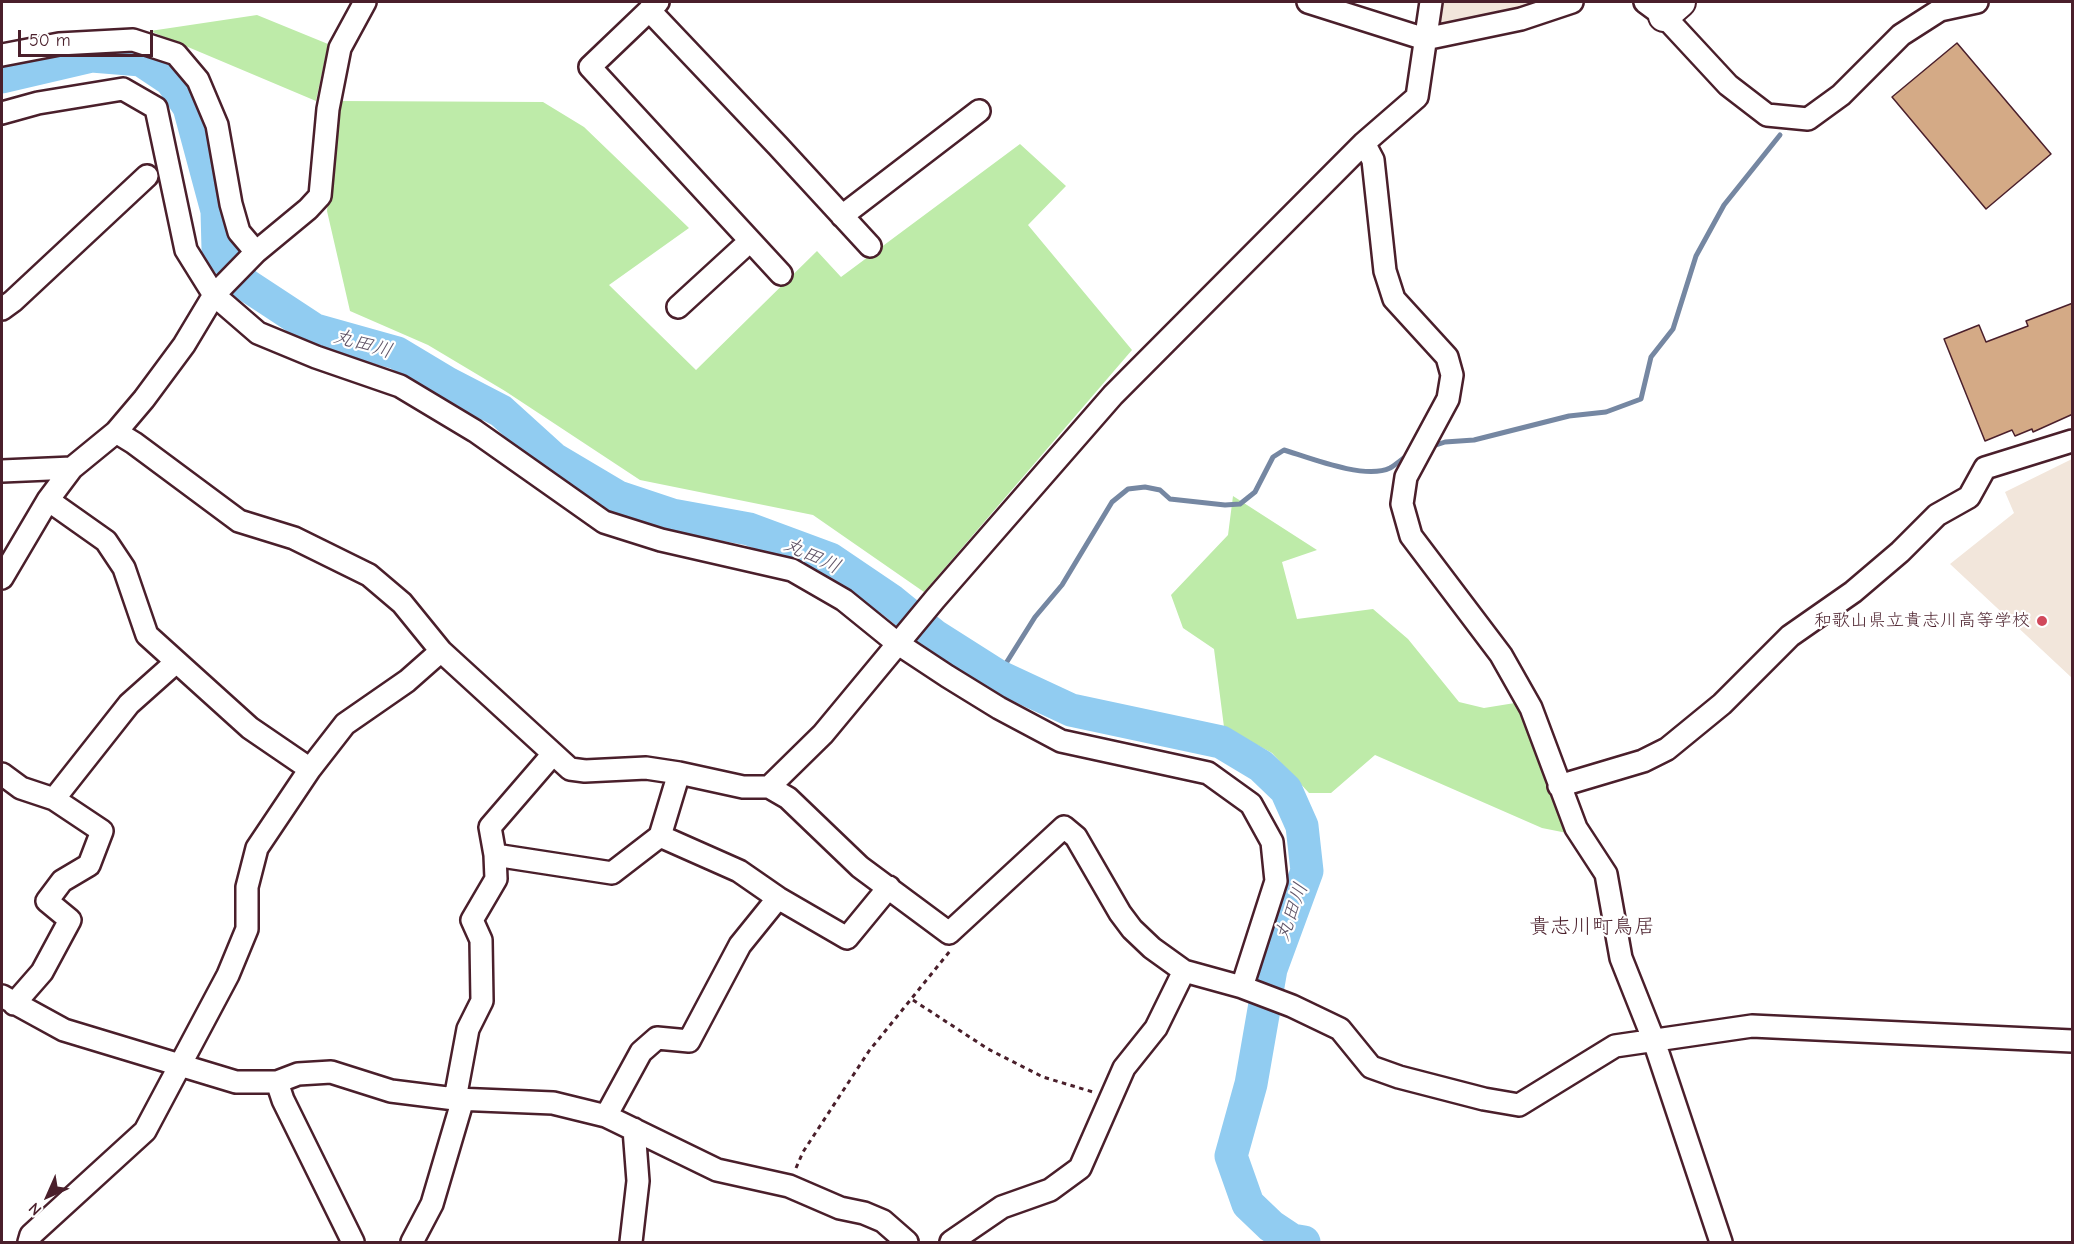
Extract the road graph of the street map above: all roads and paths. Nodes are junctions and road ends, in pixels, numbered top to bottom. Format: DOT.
graph roads {
  1 [pos="365,2"];
  2 [pos="1308,2"];
  3 [pos="1431,2"];
  4 [pos="1572,2"];
  5 [pos="1977,2"];
  6 [pos="653,6"];
  7 [pos="1663,6"];
  8 [pos="1425,39"];
  9 [pos="2,55"];
  10 [pos="980,111"];
  11 [pos="2,113"];
  12 [pos="1364,143"];
  13 [pos="147,176"];
  14 [pos="842,216"];
  15 [pos="750,241"];
  16 [pos="870,246"];
  17 [pos="256,252"];
  18 [pos="781,274"];
  19 [pos="214,295"];
  20 [pos="5,299"];
  21 [pos="678,307"];
  22 [pos="116,432"];
  23 [pos="2073,441"];
  24 [pos="72,468"];
  25 [pos="2,471"];
  26 [pos="48,500"];
  27 [pos="2,578"];
  28 [pos="897,643"];
  29 [pos="441,651"];
  30 [pos="175,663"];
  31 [pos="553,754"];
  32 [pos="310,769"];
  33 [pos="679,772"];
  34 [pos="2,774"];
  35 [pos="1559,786"];
  36 [pos="769,787"];
  37 [pos="54,799"];
  38 [pos="660,836"];
  39 [pos="495,855"];
  40 [pos="889,887"];
  41 [pos="778,898"];
  42 [pos="949,933"];
  43 [pos="1184,971"];
  44 [pos="1242,987"];
  45 [pos="912,999"];
  46 [pos="8,1000"];
  47 [pos="1654,1041"];
  48 [pos="2073,1041"];
  49 [pos="181,1065"];
  50 [pos="276,1082"];
  51 [pos="1112,1098"];
  52 [pos="459,1099"];
  53 [pos="606,1116"];
  54 [pos="634,1129"];
  55 [pos="789,1186"];
  56 [pos="29,1242"];
  57 [pos="353,1242"];
  58 [pos="412,1242"];
  59 [pos="631,1242"];
  60 [pos="907,1242"];
  61 [pos="951,1242"];
  62 [pos="1721,1242"];
  1 -- 17 [label="street"];
  2 -- 8 [label="street"];
  3 -- 8 [label="street"];
  4 -- 8 [label="street"];
  5 -- 7 [label="street"];
  6 -- 14 [label="street"];
  6 -- 15 [label="street"];
  8 -- 12 [label="street"];
  9 -- 17 [label="street"];
  10 -- 14 [label="street"];
  11 -- 19 [label="street"];
  12 -- 28 [label="street"];
  12 -- 35 [label="street"];
  13 -- 20 [label="street"];
  14 -- 16 [label="street"];
  15 -- 18 [label="street"];
  15 -- 21 [label="street"];
  17 -- 19 [label="street"];
  19 -- 22 [label="street"];
  19 -- 28 [label="street"];
  22 -- 24 [label="street"];
  22 -- 29 [label="street"];
  23 -- 35 [label="street"];
  24 -- 25 [label="street"];
  24 -- 26 [label="street"];
  26 -- 27 [label="street"];
  26 -- 30 [label="street"];
  28 -- 36 [label="street"];
  28 -- 44 [label="street"];
  29 -- 31 [label="street"];
  29 -- 32 [label="street"];
  30 -- 32 [label="street"];
  30 -- 37 [label="street"];
  31 -- 33 [label="street"];
  31 -- 39 [label="street"];
  32 -- 49 [label="street"];
  33 -- 36 [label="street"];
  33 -- 38 [label="street"];
  34 -- 37 [label="street"];
  35 -- 47 [label="street"];
  36 -- 40 [label="street"];
  37 -- 46 [label="street"];
  38 -- 39 [label="street"];
  38 -- 41 [label="street"];
  39 -- 52 [label="street"];
  40 -- 41 [label="street"];
  40 -- 42 [label="street"];
  41 -- 53 [label="street"];
  42 -- 43 [label="street"];
  42 -- 45 [label="path"];
  43 -- 44 [label="street"];
  43 -- 51 [label="street"];
  44 -- 47 [label="street"];
  45 -- 51 [label="path"];
  45 -- 55 [label="path"];
  46 -- 49 [label="street"];
  47 -- 48 [label="street"];
  47 -- 62 [label="street"];
  49 -- 50 [label="street"];
  49 -- 56 [label="street"];
  50 -- 52 [label="street"];
  50 -- 57 [label="street"];
  51 -- 61 [label="street"];
  52 -- 53 [label="street"];
  52 -- 58 [label="street"];
  53 -- 54 [label="street"];
  54 -- 55 [label="street"];
  54 -- 59 [label="street"];
  55 -- 60 [label="street"];
}
